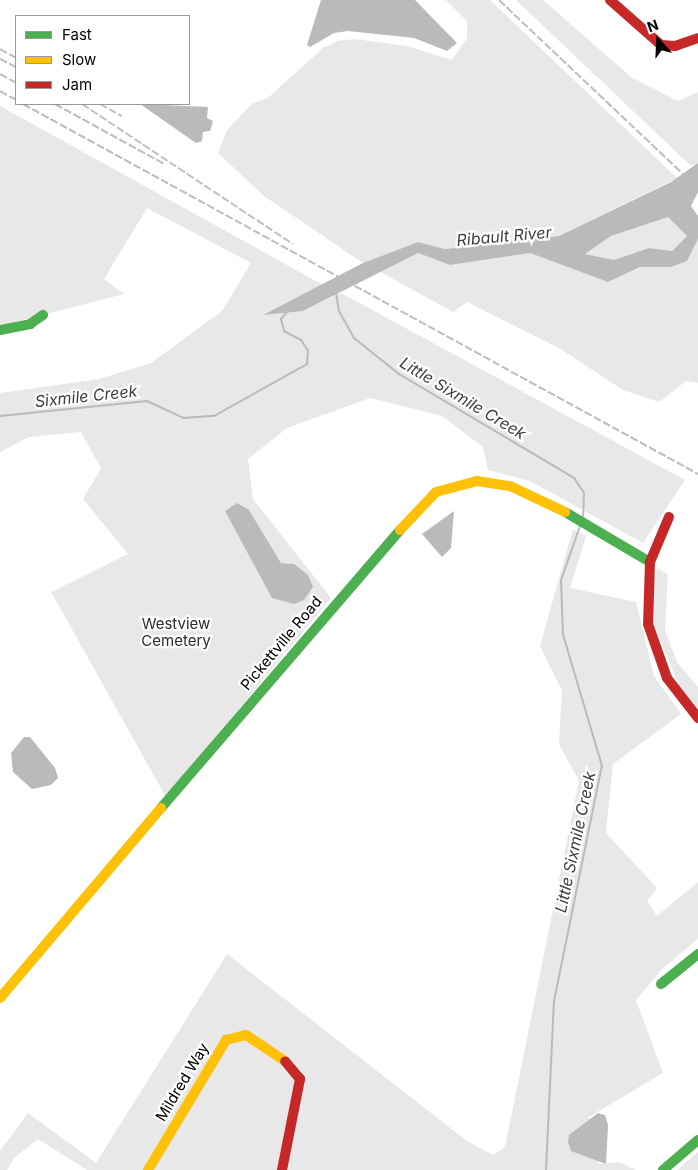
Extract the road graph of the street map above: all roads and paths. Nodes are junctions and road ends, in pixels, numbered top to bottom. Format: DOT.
graph roads {
  1 [pos="610,0"];
  2 [pos="698,38"];
  3 [pos="43,315"];
  4 [pos="0,330"];
  5 [pos="669,517"];
  6 [pos="650,562"];
  7 [pos="698,718"];
  8 [pos="698,954"];
  9 [pos="661,984"];
  10 [pos="0,998"];
  11 [pos="698,1140"];
  12 [pos="148,1170"];
  13 [pos="282,1170"];
  14 [pos="663,1170"];
  1 -- 2 [label="street"];
  3 -- 4 [label="street"];
  5 -- 6 [label="street"];
  6 -- 7 [label="street"];
  6 -- 10 [label="street, Pickettville Road"];
  8 -- 9 [label="street"];
  11 -- 14 [label="street"];
  12 -- 13 [label="street, Mildred Way"];
}
